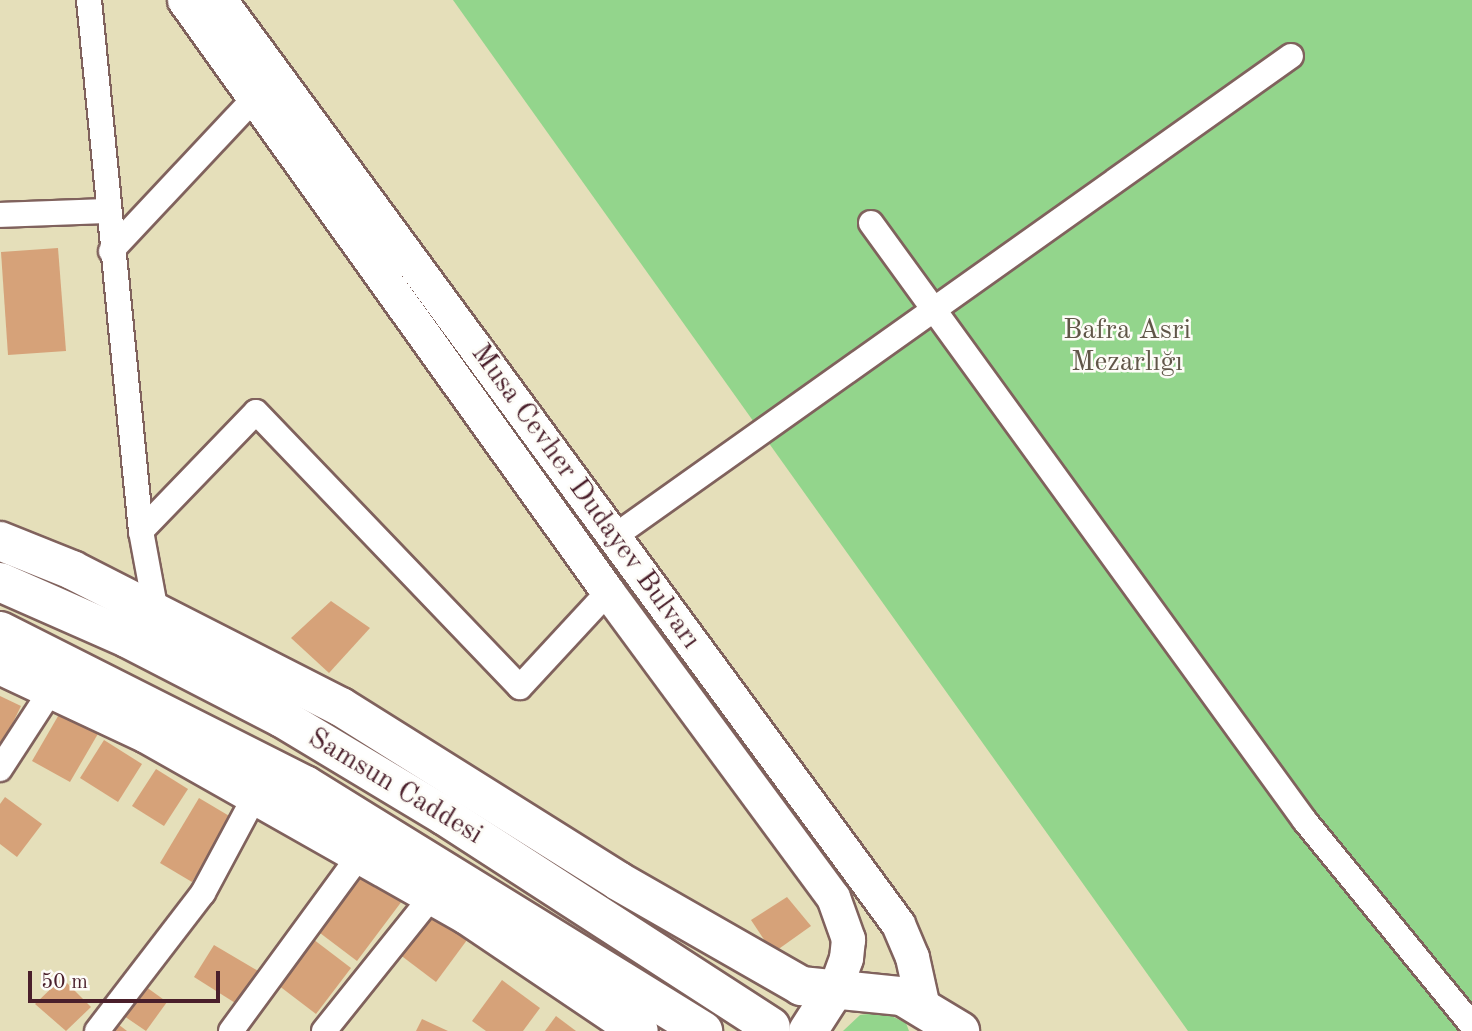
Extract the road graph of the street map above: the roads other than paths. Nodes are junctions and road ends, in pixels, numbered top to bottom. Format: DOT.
graph roads {
  1 [pos="89,0"];
  2 [pos="184,0"];
  3 [pos="220,0"];
  4 [pos="1291,56"];
  5 [pos="252,101"];
  6 [pos="108,211"];
  7 [pos="0,215"];
  8 [pos="871,223"];
  9 [pos="111,251"];
  10 [pos="932,311"];
  11 [pos="141,531"];
  12 [pos="615,536"];
  13 [pos="0,541"];
  14 [pos="0,582"];
  15 [pos="608,592"];
  16 [pos="156,612"];
  17 [pos="0,631"];
  18 [pos="0,664"];
  19 [pos="52,689"];
  20 [pos="0,769"];
  21 [pos="255,796"];
  22 [pos="360,855"];
  23 [pos="432,896"];
  24 [pos="835,989"];
  25 [pos="926,1019"];
  26 [pos="1472,1025"];
  27 [pos="790,1029"];
  28 [pos="97,1031"];
  29 [pos="231,1031"];
  30 [pos="324,1031"];
  31 [pos="639,1031"];
  32 [pos="703,1031"];
  33 [pos="960,1031"];
  1 -- 6 [label="street"];
  2 -- 5 [label="main road, Musa Cevher Dudayev Bulvarı"];
  3 -- 12 [label="main road, Musa Cevher Dudayev Bulvarı"];
  4 -- 10 [label="street"];
  5 -- 9 [label="street"];
  5 -- 15 [label="main road, Musa Cevher Dudayev Bulvarı"];
  6 -- 7 [label="street"];
  6 -- 9 [label="street"];
  8 -- 10 [label="street"];
  9 -- 11 [label="street"];
  10 -- 12 [label="street"];
  10 -- 26 [label="street"];
  11 -- 15 [label="street"];
  11 -- 16 [label="street"];
  12 -- 25 [label="main road, Musa Cevher Dudayev Bulvarı"];
  13 -- 16 [label="highway"];
  14 -- 27 [label="highway, Samsun Caddesi"];
  15 -- 24 [label="main road, Musa Cevher Dudayev Bulvarı"];
  16 -- 24 [label="highway"];
  17 -- 32 [label="highway, Samsun Caddesi"];
  18 -- 19 [label="highway"];
  19 -- 20 [label="street"];
  19 -- 21 [label="highway"];
  21 -- 22 [label="highway"];
  21 -- 28 [label="street"];
  22 -- 23 [label="highway"];
  22 -- 29 [label="street"];
  23 -- 30 [label="street"];
  23 -- 31 [label="highway"];
  24 -- 25 [label="highway"];
  24 -- 27 [label="highway"];
  25 -- 33 [label="highway"];
}
